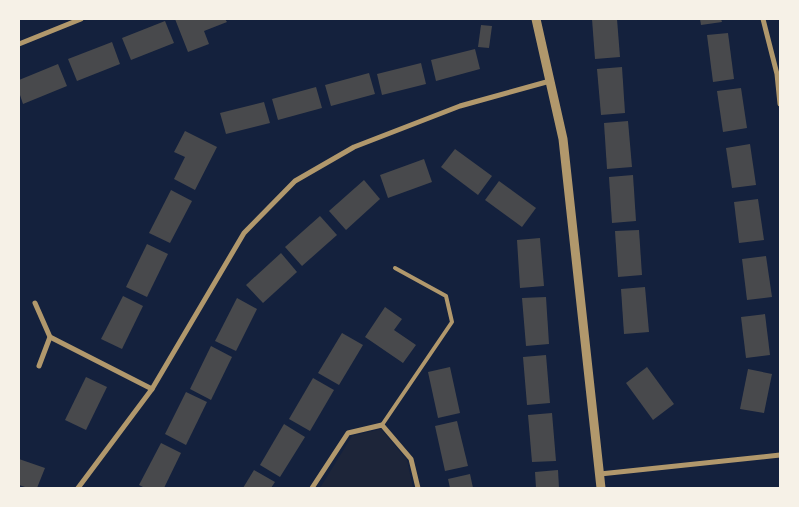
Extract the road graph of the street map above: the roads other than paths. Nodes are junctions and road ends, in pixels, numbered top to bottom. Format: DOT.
graph roads {
  1 [pos="80,19"];
  2 [pos="536,19"];
  3 [pos="763,19"];
  4 [pos="19,44"];
  5 [pos="779,73"];
  6 [pos="550,80"];
  7 [pos="780,104"];
  8 [pos="395,268"];
  9 [pos="35,303"];
  10 [pos="50,337"];
  11 [pos="39,366"];
  12 [pos="152,388"];
  13 [pos="382,425"];
  14 [pos="780,455"];
  15 [pos="600,474"];
  16 [pos="78,488"];
  17 [pos="312,488"];
  18 [pos="418,488"];
  19 [pos="601,488"];
  1 -- 4 [label="street"];
  2 -- 6 [label="street"];
  3 -- 5 [label="street"];
  5 -- 7 [label="street"];
  6 -- 12 [label="street"];
  6 -- 15 [label="street"];
  8 -- 13 [label="lane"];
  9 -- 10 [label="street"];
  10 -- 11 [label="street"];
  10 -- 12 [label="street"];
  12 -- 16 [label="street"];
  13 -- 17 [label="street"];
  13 -- 18 [label="street"];
  14 -- 15 [label="street"];
  15 -- 19 [label="street"];
}
